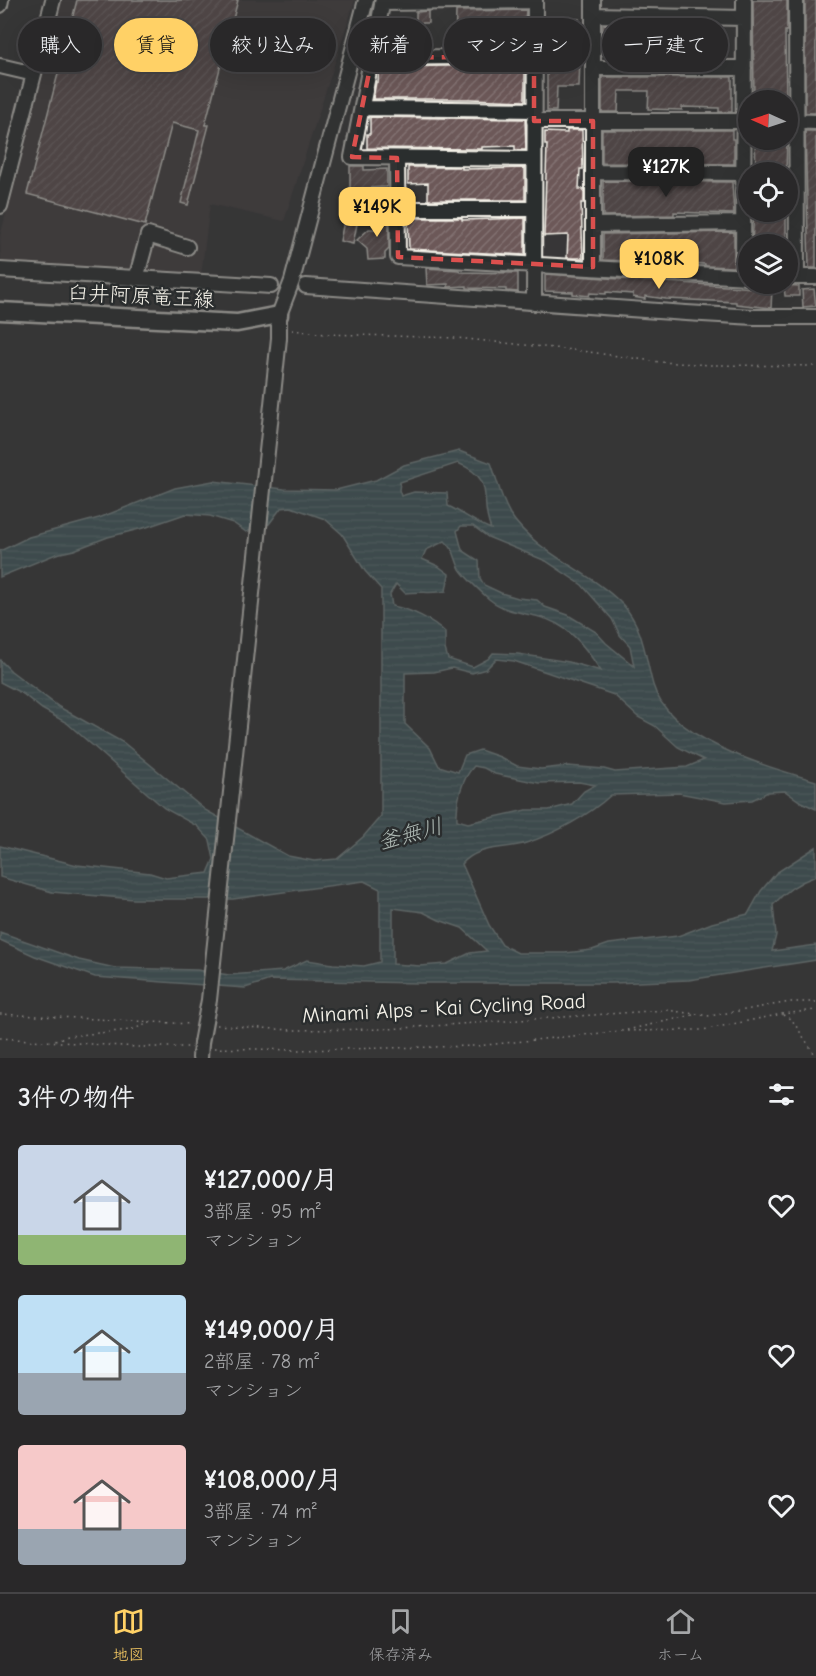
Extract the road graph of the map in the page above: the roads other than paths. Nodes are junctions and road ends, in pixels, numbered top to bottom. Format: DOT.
graph roads {
  1 [pos="1,0"];
  2 [pos="53,0"];
  3 [pos="366,0"];
  4 [pos="592,0"];
  5 [pos="744,0"];
  6 [pos="796,0"];
  7 [pos="382,1"];
  8 [pos="535,1"];
  9 [pos="0,5"];
  10 [pos="593,15"];
  11 [pos="379,18"];
  12 [pos="535,18"];
  13 [pos="744,18"];
  14 [pos="0,66"];
  15 [pos="593,68"];
  16 [pos="744,68"];
  17 [pos="369,72"];
  18 [pos="534,72"];
  19 [pos="34,74"];
  20 [pos="745,90"];
  21 [pos="793,90"];
  22 [pos="362,108"];
  23 [pos="534,116"];
  24 [pos="593,121"];
  25 [pos="738,122"];
  26 [pos="798,122"];
  27 [pos="816,122"];
  28 [pos="792,150"];
  29 [pos="397,158"];
  30 [pos="534,159"];
  31 [pos="593,172"];
  32 [pos="738,173"];
  33 [pos="0,206"];
  34 [pos="398,209"];
  35 [pos="534,209"];
  36 [pos="743,223"];
  37 [pos="593,225"];
  38 [pos="744,234"];
  39 [pos="792,234"];
  40 [pos="187,247"];
  41 [pos="534,265"];
  42 [pos="593,267"];
  43 [pos="0,270"];
  44 [pos="738,276"];
  45 [pos="798,277"];
  46 [pos="816,277"];
  47 [pos="136,279"];
  48 [pos="271,286"];
  49 [pos="306,286"];
  50 [pos="534,303"];
  51 [pos="0,311"];
  52 [pos="816,317"];
  53 [pos="279,327"];
  54 [pos="200,1050"];
  1 -- 9 [label="street"];
  2 -- 19 [label="street"];
  3 -- 53 [label="street"];
  4 -- 10 [label="street"];
  5 -- 13 [label="street"];
  6 -- 21 [label="street"];
  7 -- 8 [label="street"];
  7 -- 11 [label="street"];
  8 -- 12 [label="street"];
  10 -- 13 [label="street"];
  10 -- 15 [label="street"];
  13 -- 16 [label="street"];
  14 -- 19 [label="street"];
  15 -- 16 [label="street"];
  15 -- 24 [label="street"];
  16 -- 20 [label="street"];
  17 -- 22 [label="street"];
  18 -- 23 [label="street"];
  19 -- 33 [label="street"];
  22 -- 23 [label="street"];
  22 -- 29 [label="street"];
  23 -- 24 [label="street"];
  23 -- 30 [label="street"];
  24 -- 25 [label="street"];
  24 -- 31 [label="street"];
  26 -- 27 [label="street"];
  28 -- 39 [label="street"];
  29 -- 30 [label="street"];
  29 -- 34 [label="street"];
  30 -- 35 [label="street"];
  31 -- 32 [label="street"];
  31 -- 37 [label="street"];
  34 -- 35 [label="street"];
  34 -- 41 [label="street"];
  35 -- 41 [label="street"];
  36 -- 37 [label="street"];
  36 -- 38 [label="street"];
  37 -- 42 [label="street"];
  40 -- 47 [label="street"];
  41 -- 42 [label="street"];
  41 -- 50 [label="street"];
  42 -- 44 [label="street"];
  43 -- 47 [label="street"];
  45 -- 46 [label="street"];
  47 -- 48 [label="street"];
  49 -- 50 [label="street"];
  50 -- 52 [label="street"];
  51 -- 53 [label="main road, 臼井阿原竜王線"];
  53 -- 54 [label="street, bridge"];
}
